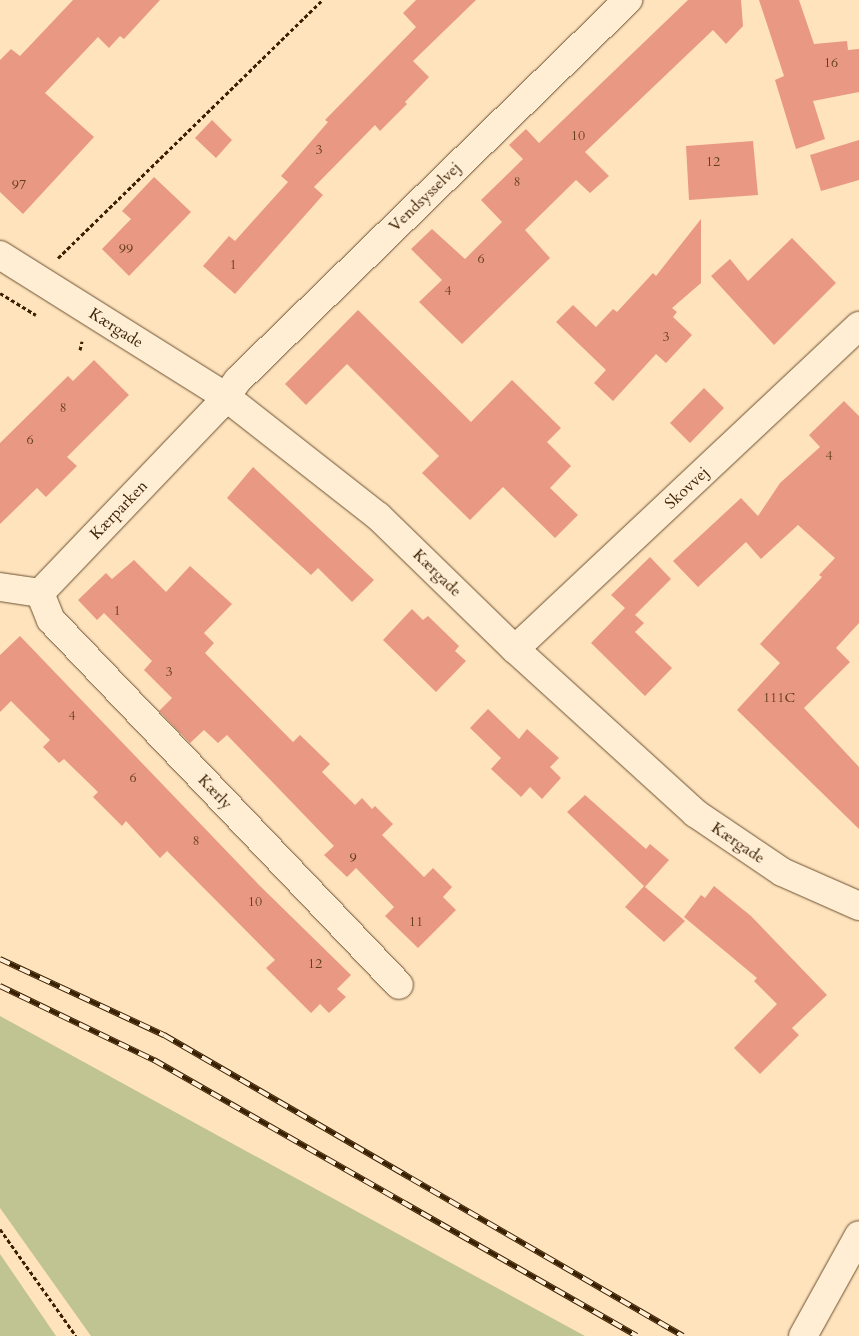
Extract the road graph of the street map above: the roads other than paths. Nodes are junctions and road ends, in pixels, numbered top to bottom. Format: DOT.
graph roads {
  1 [pos="628,0"];
  2 [pos="0,255"];
  3 [pos="859,326"];
  4 [pos="226,397"];
  5 [pos="0,587"];
  6 [pos="40,593"];
  7 [pos="515,649"];
  8 [pos="859,906"];
  9 [pos="399,985"];
  10 [pos="859,1235"];
  11 [pos="803,1336"];
  1 -- 4 [label="street, Vendsysselvej"];
  2 -- 4 [label="street, Kærgade"];
  3 -- 7 [label="street, Skovvej"];
  4 -- 6 [label="street, Kærparken"];
  4 -- 7 [label="street, Kærgade"];
  5 -- 6 [label="street"];
  6 -- 9 [label="street, Kærly"];
  7 -- 8 [label="street, Kærgade"];
  10 -- 11 [label="street"];
}
